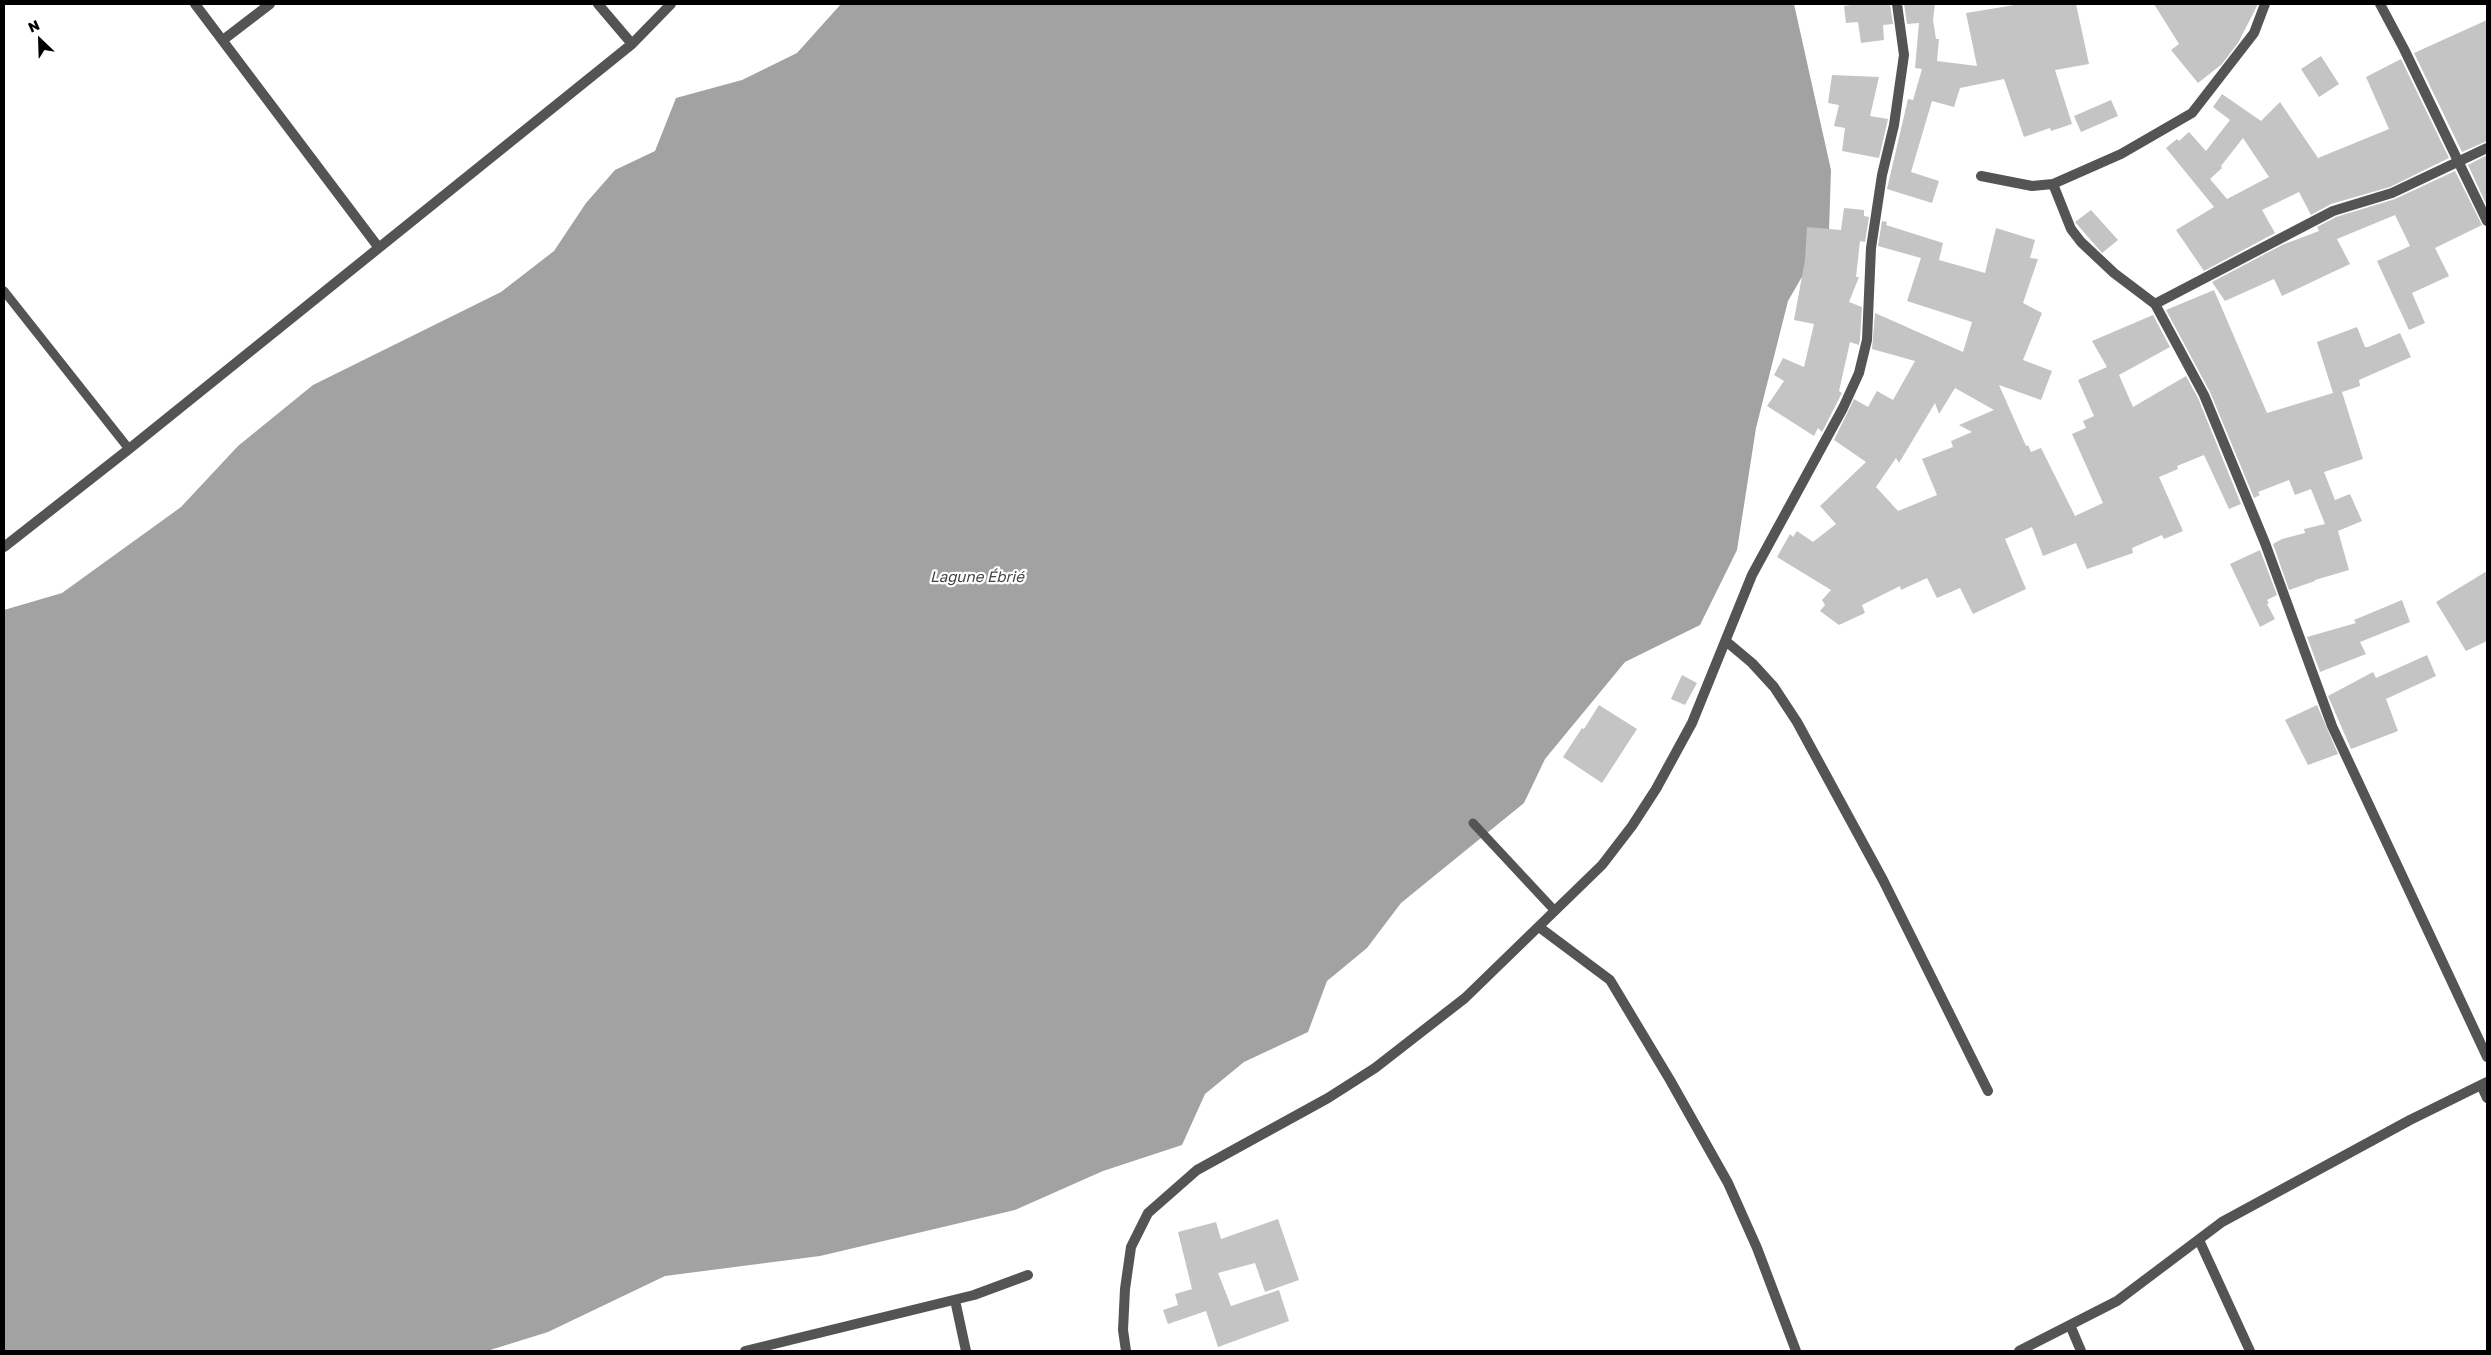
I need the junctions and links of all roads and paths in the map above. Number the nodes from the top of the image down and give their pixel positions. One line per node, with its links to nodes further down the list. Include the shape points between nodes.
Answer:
1 (196, 4): 8 (street)
2 (270, 4): 8 (street)
3 (598, 4): 9 (street)
4 (671, 4): 9 (street)
5 (1898, 4): 20 (street, via 1904,55 1871,248 1867,340 1859,373 1752,575)
6 (2264, 4): 13 (street, via 2254,33 2192,113 2122,154)
7 (2380, 4): 11 (street)
8 (223, 40): 15 (street)
9 (632, 44): 15 (street)
10 (2487, 148): 11 (street)
11 (2459, 162): 14 (street); 17 (street, via 2392,193 2333,211)
12 (1981, 176): 13 (street, via 2032,186)
13 (2053, 184): 17 (street, via 2071,229 2081,242 2114,273)
14 (2487, 221)
15 (378, 248): 18 (street)
16 (4, 291): 18 (lane)
17 (2155, 304): 24 (street, via 2204,395 2265,543 2332,726)
18 (129, 449): 19 (street)
19 (4, 547)
20 (1727, 642): 22 (street, via 1692,723 1632,826 1602,865); 26 (street, via 1774,687 1797,722 1883,880)
21 (1473, 823): 22 (lane)
22 (1555, 911): 23 (street)
23 (1539, 927): 34 (street, via 1466,998 1375,1068 1328,1098 1197,1170 1148,1213 1131,1247 1123,1330); 35 (street, via 1610,980 1728,1183)
24 (2487, 1057)
25 (2484, 1083): 27 (street); 28 (street, via 2222,1222)
26 (1988, 1091)
27 (2487, 1098)
28 (2199, 1240): 31 (street, via 2117,1301); 38 (street)
29 (1028, 1275): 30 (street)
30 (955, 1300): 32 (street); 33 (street)
31 (2070, 1326): 36 (street); 37 (street)
32 (745, 1351)
33 (966, 1351)
34 (1126, 1351)
35 (1796, 1351)
36 (2019, 1351)
37 (2081, 1351)
38 (2250, 1351)

